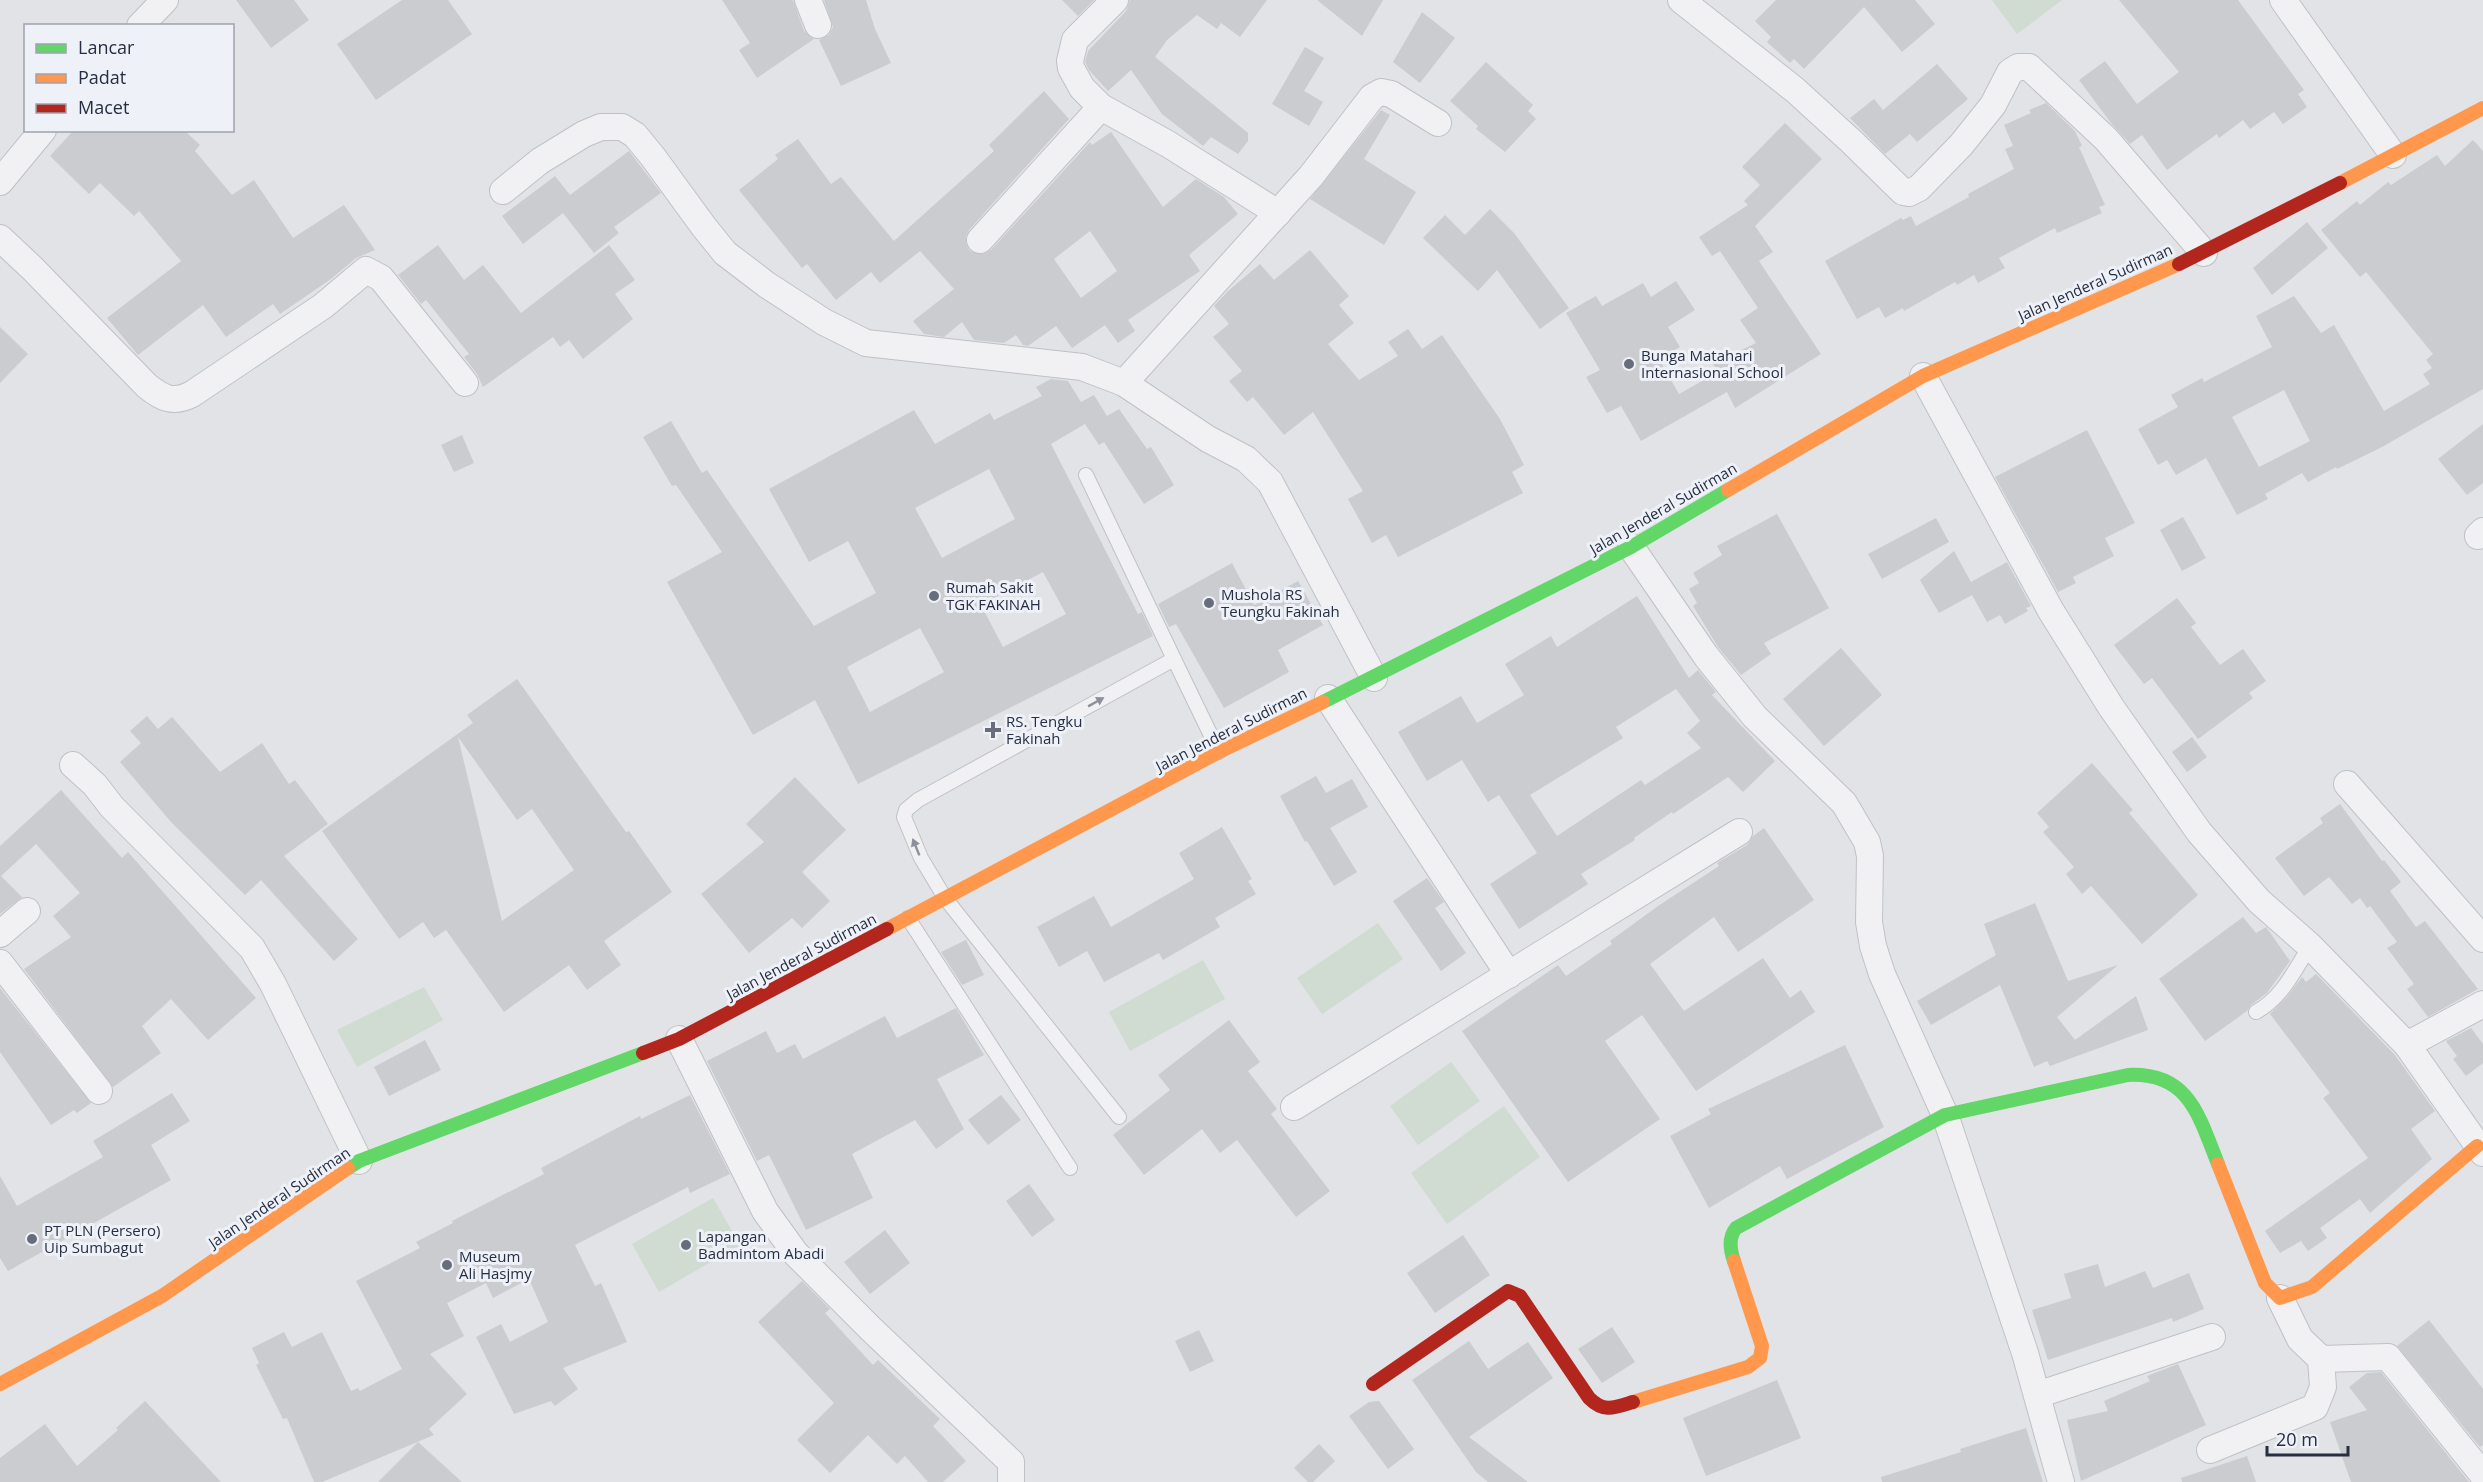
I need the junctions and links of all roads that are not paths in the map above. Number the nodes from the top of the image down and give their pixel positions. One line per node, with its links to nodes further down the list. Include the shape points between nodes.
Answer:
1 (165, 0): 6 (street)
2 (808, 0): 7 (street)
3 (1114, 0): 8 (street, via 1075,40 1070,61 1075,79)
4 (1681, 0): 18 (street, via 1795,90 1903,192 1919,188 1961,145 1993,105 2010,72 2029,67 2106,140)
5 (2283, 0): 12 (street)
6 (142, 24)
7 (818, 25)
8 (1101, 107): 15 (street); 17 (street)
9 (2483, 108): 12 (street, Jalan Jenderal Sudirman)
10 (1438, 123): 15 (street, via 1391,94 1378,93)
11 (41, 132): 13 (street)
12 (2393, 155): 18 (street, Jalan Jenderal Sudirman)
13 (0, 182)
14 (503, 191): 21 (street, via 540,161 584,134 601,127 622,127 635,135 654,157 725,253 824,322 866,343 1082,367)
15 (1278, 213): 21 (street)
16 (0, 238): 20 (street, via 164,399 192,394 323,306 366,270 381,278)
17 (980, 240)
18 (2204, 253): 19 (street, Jalan Jenderal Sudirman)
19 (1923, 376): 23 (street, Jalan Jenderal Sudirman); 36 (street, via 2034,581 2111,707 2199,832 2259,901)
20 (465, 383)
21 (1124, 383): 25 (street, via 1208,439 1246,459 1270,482)
22 (1086, 475): 24 (lane)
23 (1631, 547): 25 (street, Jalan Jenderal Sudirman); 45 (street, via 1706,656 1755,717 1844,803 1861,829 1870,856 1869,921 1873,946 1888,991)
24 (1174, 659): 27 (lane); 31 (lane, one-way to 24, via 921,858 904,817 906,810)
25 (1374, 678): 26 (street, Jalan Jenderal Sudirman)
26 (1328, 698): 27 (street, Jalan Jenderal Sudirman); 38 (street)
27 (1219, 752): 31 (street, Jalan Jenderal Sudirman)
28 (72, 765): 48 (street, via 252,948)
29 (2347, 783): 35 (street)
30 (1739, 832): 38 (street)
31 (945, 898): 33 (street, Jalan Jenderal Sudirman); 46 (lane)
32 (27, 911): 34 (street)
33 (908, 918): 41 (street, Jalan Jenderal Sudirman); 49 (lane)
34 (0, 934)
35 (2483, 939)
36 (2310, 946): 40 (lane, via 2278,997); 42 (street)
37 (0, 963): 43 (street)
38 (1509, 975): 44 (street)
39 (2483, 1004): 42 (street)
40 (2256, 1012)
41 (679, 1039): 48 (street, Jalan Jenderal Sudirman); 58 (street, via 765,1211 796,1254 1011,1462)
42 (2408, 1045): 47 (street)
43 (99, 1091)
44 (1294, 1107)
45 (1945, 1115): 50 (street, via 2128,1075 2145,1073 2170,1080 2199,1118 2265,1283); 54 (street, via 1732,1233 1730,1249 1762,1346 1760,1358 1748,1367 1611,1409 1603,1408 1589,1398 1520,1296 1508,1291); 55 (street)
46 (1119, 1116)
47 (2480, 1149): 50 (street, via 2312,1287)
48 (359, 1161): 53 (street, Jalan Jenderal Sudirman, via 162,1296)
49 (1070, 1168)
50 (2280, 1298): 52 (street, via 2300,1339)
51 (2212, 1337): 55 (street)
52 (2321, 1359): 56 (street, via 2323,1387 2315,1407); 57 (street, via 2388,1357)
53 (0, 1384)
54 (1374, 1384)
55 (2037, 1395): 59 (street)
56 (2210, 1450)
57 (2483, 1475)
58 (1011, 1482)
59 (2061, 1482)

